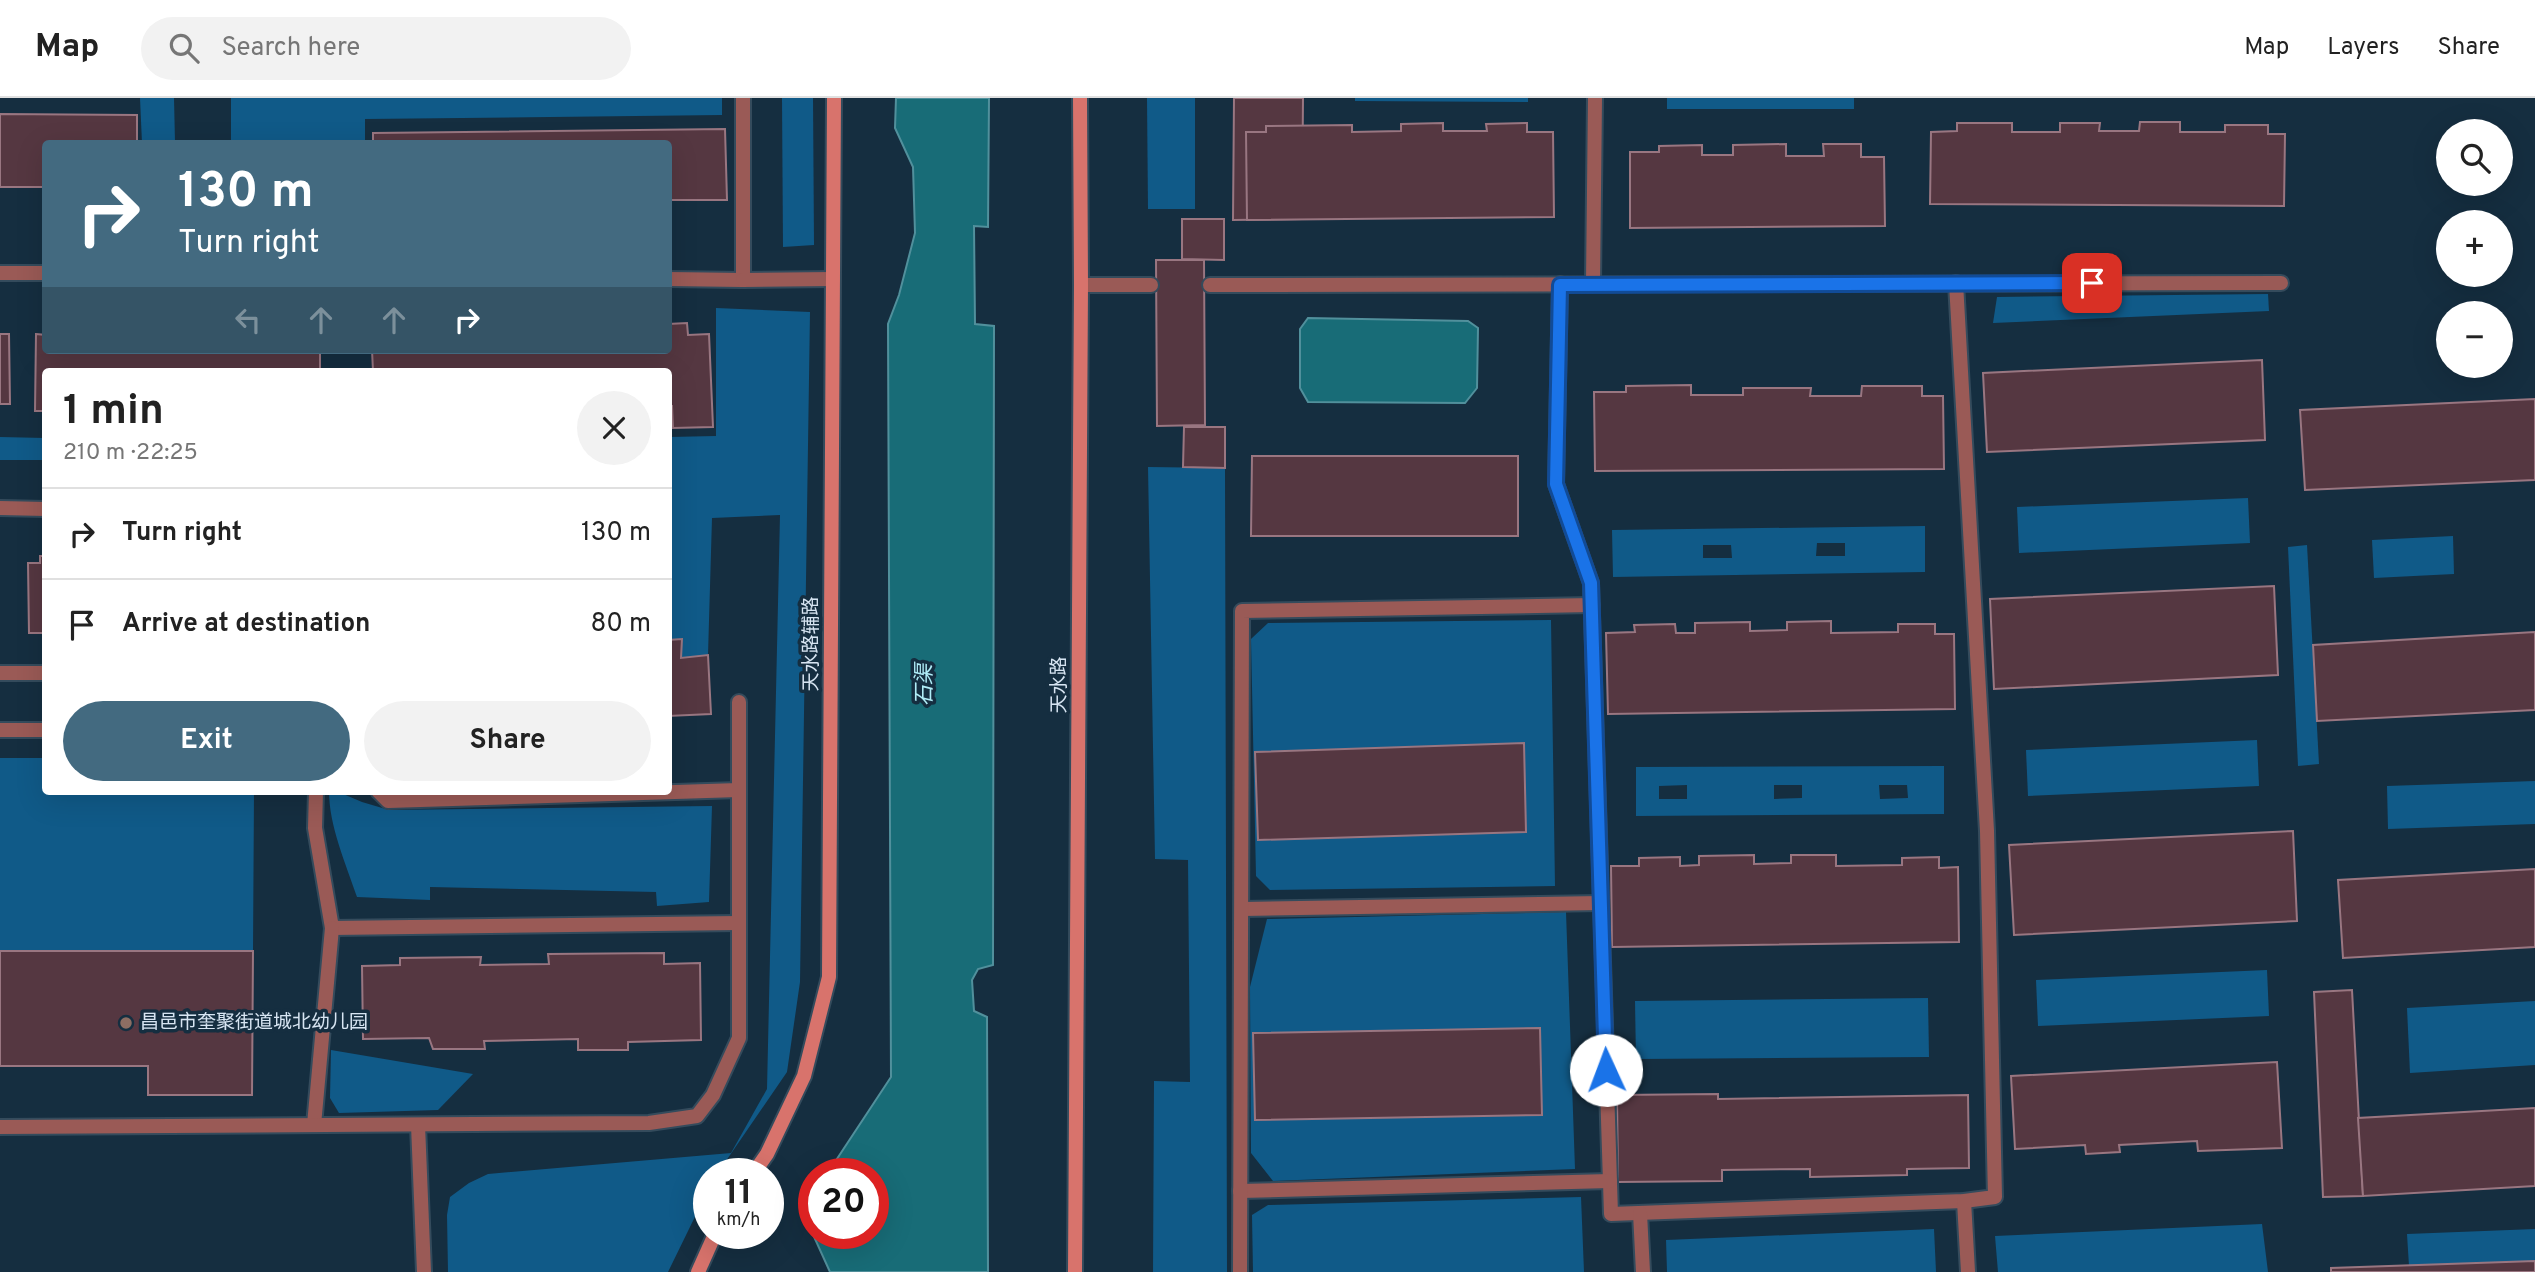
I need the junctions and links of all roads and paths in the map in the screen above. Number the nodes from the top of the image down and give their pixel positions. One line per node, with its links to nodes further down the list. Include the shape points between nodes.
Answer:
1 (743, 98): 9 (lane)
2 (834, 98): 8 (street, 天水路辅路)
3 (1080, 98): 13 (street, 天水路)
4 (1595, 98): 12 (lane)
5 (0, 273): 6 (lane)
6 (42, 273)
7 (672, 279): 9 (lane)
8 (833, 279): 9 (lane); 37 (street, 天水路辅路, via 829,977 804,1076)
9 (743, 280)
10 (1956, 283): 11 (lane); 12 (lane); 40 (lane, via 1987,831 1995,1198)
11 (2281, 283)
12 (1593, 284): 16 (lane)
13 (1081, 285): 14 (lane); 45 (street, 天水路)
14 (1151, 285)
15 (1210, 285): 16 (lane)
16 (1560, 285): 19 (lane, via 1556,484 1591,583)
17 (0, 508): 18 (lane)
18 (42, 509)
19 (1592, 605): 30 (lane); 31 (lane, via 1242,611)
20 (0, 673): 21 (lane)
21 (42, 673)
22 (739, 702): 25 (lane)
23 (0, 730): 24 (lane)
24 (42, 730)
25 (740, 790): 26 (lane); 32 (lane)
26 (672, 792)
27 (316, 795): 33 (lane, via 315,828)
28 (382, 795): 29 (lane, via 388,801)
29 (580, 795)
30 (1601, 903): 31 (lane); 38 (lane)
31 (1243, 909): 39 (lane)
32 (739, 923): 33 (lane); 35 (lane, via 739,1038 713,1095 696,1116 649,1123)
33 (332, 928): 34 (lane)
34 (314, 1125): 35 (lane); 36 (lane)
35 (418, 1125): 43 (lane)
36 (0, 1127)
37 (764, 1158)
38 (1610, 1181): 39 (lane); 41 (lane, via 1611,1214)
39 (1240, 1191): 46 (lane)
40 (1965, 1201): 41 (lane); 48 (lane)
41 (1640, 1213): 47 (lane)
42 (708, 1249): 44 (street)
43 (424, 1272)
44 (698, 1272)
45 (1075, 1272)
46 (1240, 1272)
47 (1643, 1272)
48 (1968, 1272)

